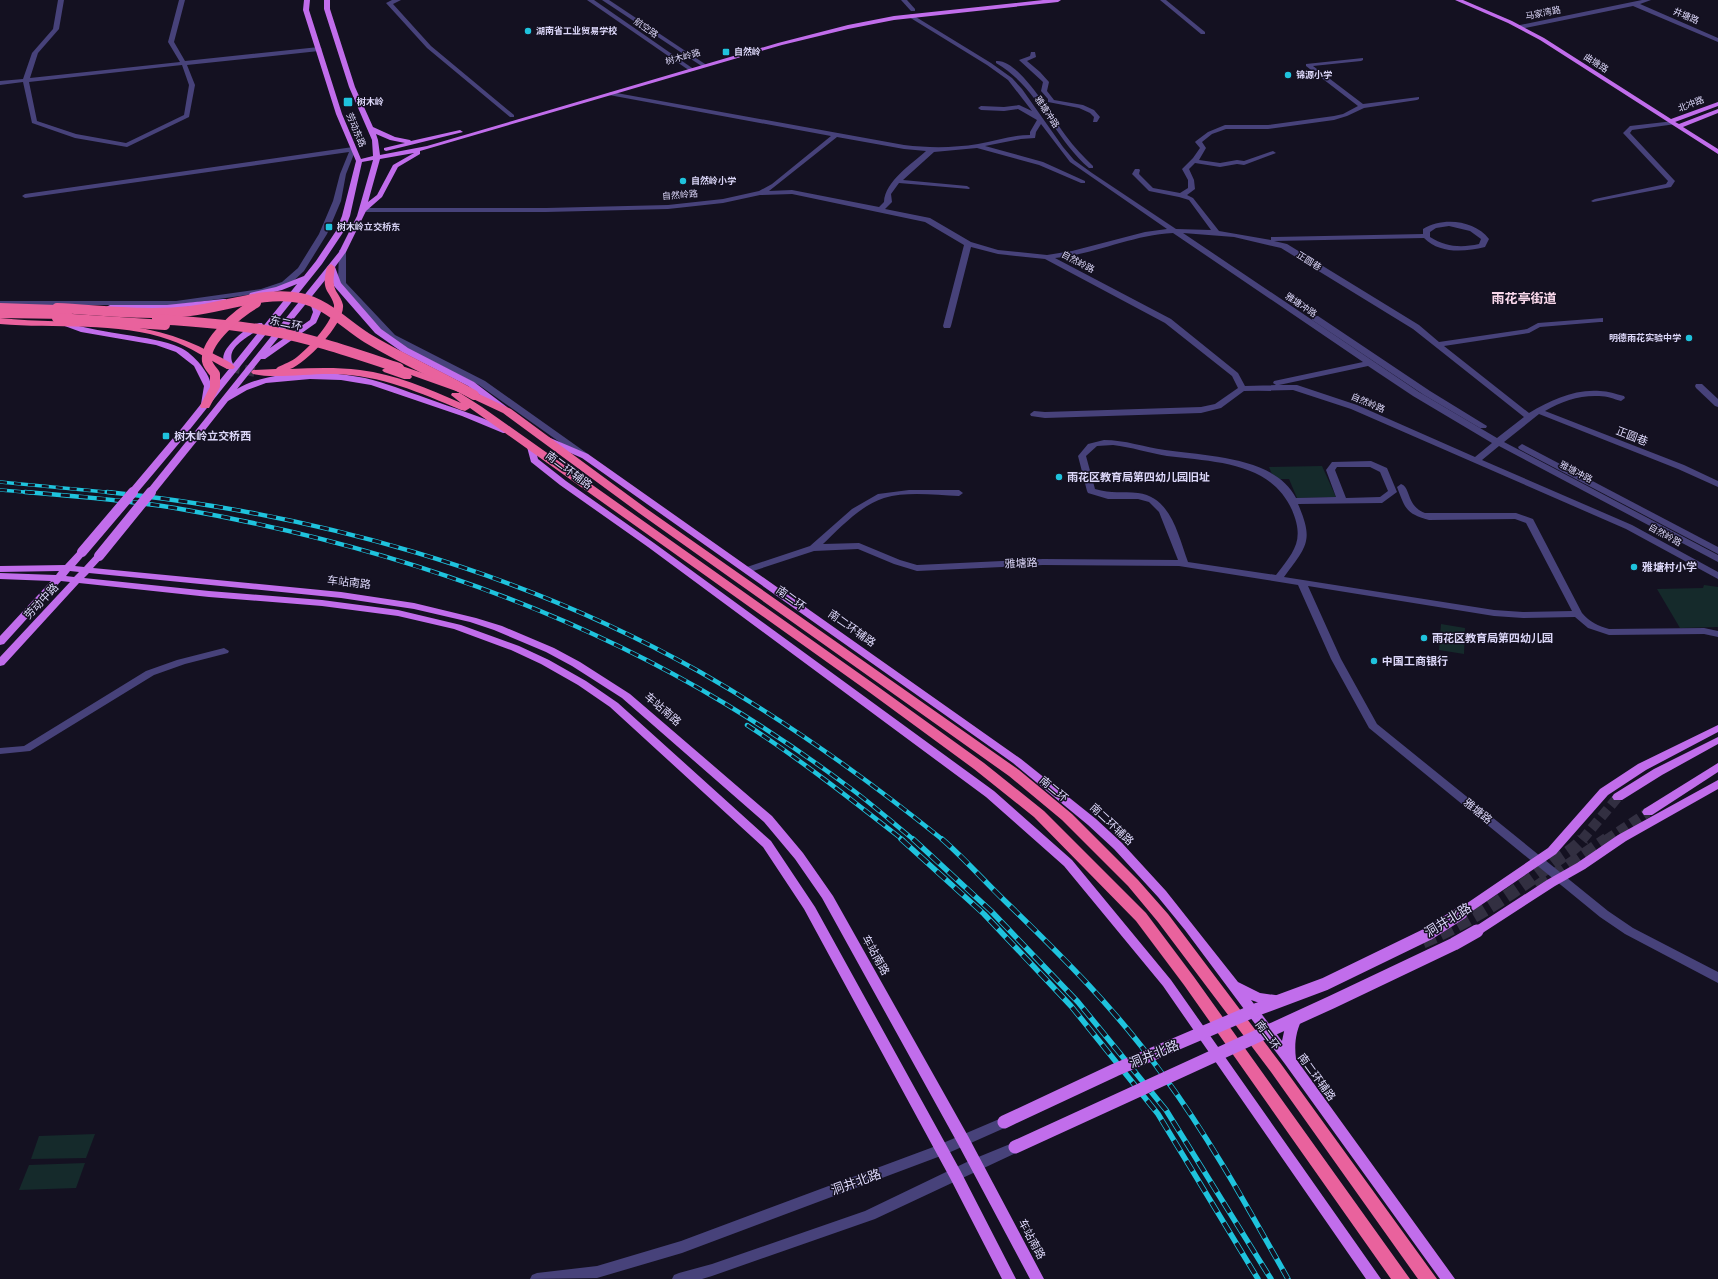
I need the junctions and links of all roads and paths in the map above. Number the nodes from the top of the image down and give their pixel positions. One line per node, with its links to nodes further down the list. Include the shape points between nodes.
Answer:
1 (61, 0): 30 (street, via 56,29 35,54)
2 (182, 0): 26 (street, via 171,42)
3 (307, 0): 22 (main road, 劳动东路, via 306,10)
4 (327, 0): 43 (main road, 劳动东路, via 327,9 352,87)
5 (398, 0): 38 (street, via 389,3 429,47)
6 (590, 0): 27 (street, 航空路)
7 (605, 0): 25 (street, 航空路)
8 (904, 0): 17 (street, 雅塘冲路)
9 (1019, 0): 17 (main road, 树木岭路)
10 (1058, 0): 18 (main road, 树木岭路)
11 (1163, 0): 20 (street)
12 (1458, 0): 19 (main road, 曲塘路)
13 (1469, 0): 19 (main road, 曲塘路)
14 (1624, 0): 16 (street, 井塘路)
15 (1648, 0): 16 (street, 马家湾路)
16 (1634, 3): 19 (street, 马家湾路); 21 (street, 井塘路)
17 (912, 13): 18 (main road, 树木岭路); 25 (main road, 树木岭路, via 872,17 812,30); 28 (main road, 树木岭路, via 799,38); 39 (street, 雅塘冲路, via 1001,71 1020,90)
18 (921, 15): 66 (street, 雅塘冲路, via 1010,69 1022,80 1081,159)
19 (1522, 26): 41 (main road, 曲塘路)
20 (1203, 34)
21 (1718, 39)
22 (319, 49): 26 (street); 52 (main road, 劳动东路, via 339,114)
23 (1033, 54): 40 (street, via 1033,57 1022,60 1046,82 1044,91 1051,98 1050,101 1083,106 1092,110 1097,117)
24 (1361, 59): 35 (street, via 1308,65)
25 (698, 62): 27 (main road, 树木岭路); 28 (street, 航空路)
26 (184, 64): 30 (street); 30 (street, via 192,85 187,116 127,145 75,136 34,122)
27 (685, 65): 29 (street, 航空路); 38 (main road, 树木岭路)
28 (705, 66): 29 (main road, 树木岭路)
29 (692, 70): 32 (main road, 树木岭路)
30 (26, 80): 31 (street)
31 (0, 83)
32 (611, 94): 44 (street, 树木岭路); 48 (main road, 树木岭路)
33 (1417, 98): 35 (street)
34 (1718, 104): 41 (main road, 北冲路)
35 (1362, 106): 54 (street, via 1334,118 1268,127 1220,128 1198,142 1203,148)
36 (981, 108): 39 (street, via 1019,107)
37 (1718, 111): 42 (main road, 北冲路)
38 (512, 116): 45 (main road, 树木岭路)
39 (1039, 118): 47 (street, 树木岭路, via 1033,137); 65 (street, 雅塘冲路, via 1072,161)
40 (1095, 121)
41 (1675, 122): 42 (main road, 北冲路); 50 (main road, 曲塘路); 62 (street, via 1630,128 1626,133 1672,181 1669,186)
42 (1686, 124): 46 (main road)
43 (369, 128): 45 (main road, via 396,140); 53 (main road, 劳动东路)
44 (837, 134): 49 (street, 树木岭路); 59 (street, via 774,185)
45 (428, 140): 53 (main road, 树木岭路)
46 (1718, 144)
47 (978, 146): 49 (street, 树木岭路); 57 (street, via 1042,164)
48 (428, 148): 53 (main road, 树木岭路); 63 (main road, via 395,166 380,196)
49 (932, 150): 56 (street)
50 (1718, 152)
51 (1273, 153): 54 (street, via 1244,163 1220,165)
52 (356, 155): 53 (main road, 树木岭路); 61 (street); 73 (main road, 劳动东路, via 346,216); 75 (street, via 343,174 337,201 322,234 301,269)
53 (376, 155): 63 (main road, 劳动东路)
54 (1195, 160): 60 (street, via 1185,169 1191,180 1192,189)
55 (1137, 170): 60 (street, via 1136,174 1151,190)
56 (897, 180): 58 (street); 64 (street, via 888,194 888,202)
57 (1083, 182)
58 (967, 188)
59 (760, 193): 63 (street, 自然岭路, via 723,201 668,207); 64 (street, 自然岭路, via 792,192)
60 (1181, 195): 67 (street, via 1191,199)
61 (25, 196)
62 (1595, 201)
63 (363, 210): 71 (main road, 劳动东路)
64 (880, 210): 70 (street, 自然岭路, via 927,220)
65 (1174, 231): 66 (street, 正圆巷); 72 (street, 正圆巷, via 1146,234 1067,256); 91 (street, 雅塘冲路)
66 (1186, 232): 67 (street, 正圆巷); 108 (street, 雅塘冲路)
67 (1217, 233): 69 (street, 正圆巷)
68 (1427, 236): 68 (street, via 1437,245 1453,249 1469,249 1482,245 1485,239 1479,232 1466,226 1449,224 1434,226 1426,231); 69 (street)
69 (1264, 240): 89 (street, 正圆巷, via 1284,246 1416,327)
70 (968, 244): 72 (street, 自然岭路, via 998,252); 88 (street)
71 (342, 252): 74 (main road, 劳动东路); 110 (street, via 342,283 385,332 482,383)
72 (1047, 257): 95 (street, 自然岭路, via 1168,321 1235,375)
73 (319, 262): 75 (street); 76 (main road, via 305,277); 80 (main road)
74 (331, 267): 90 (main road, 劳动东路); 101 (main road, via 343,292 390,341 471,384); 105 (highway, via 329,285 339,308 329,326 304,358 276,370 256,372 369,374 433,394)
75 (285, 284): 77 (street, via 236,295 176,303)
76 (275, 294): 78 (highway, bridge); 79 (highway, bridge, via 206,309 170,312); 100 (highway, bridge, via 246,308 230,322 210,347 207,361 216,381)
77 (0, 303)
78 (314, 303): 90 (main road, bridge, via 317,312 313,321); 96 (highway, bridge, via 366,337)
79 (0, 306)
80 (282, 306): 92 (main road, via 234,344 226,354); 100 (main road, 劳动中路)
81 (0, 313): 96 (highway, 东二环, bridge, via 114,316 218,324 264,331 341,350)
82 (0, 317): 105 (highway, 东二环, bridge, via 129,322 230,331 278,339 317,348 425,383 464,399)
83 (1600, 320): 89 (street, via 1538,325 1529,331)
84 (0, 321): 85 (highway)
85 (10, 322): 86 (street); 87 (highway)
86 (0, 324)
87 (66, 325): 92 (highway, via 80,324 149,331 176,339); 100 (main road, via 172,346 197,365 206,381 208,386)
88 (947, 326)
89 (1439, 344): 104 (street, 正圆巷)
90 (254, 362): 98 (main road, 劳动东路)
91 (1369, 363): 94 (street); 108 (street, 雅塘冲路, via 1422,398)
92 (230, 367)
93 (1699, 386): 99 (street)
94 (1263, 387): 95 (street, 自然岭路); 111 (street, 自然岭路, via 1294,387 1354,407)
95 (1242, 389): 103 (street, via 1218,406 1201,410)
96 (474, 395): 101 (highway, 东二环)
97 (1621, 398): 102 (street, via 1600,394 1580,395 1561,399)
98 (222, 404): 106 (main road, via 244,388 277,379 335,377 365,380 467,414); 123 (main road, 劳动中路, bridge)
99 (1718, 404)
100 (204, 406): 121 (main road, 劳动中路, bridge)
101 (507, 411): 107 (highway, 东二环)
102 (1538, 411): 104 (street); 112 (street, 正圆巷)
103 (1034, 414)
104 (1529, 417): 108 (street)
105 (494, 419): 106 (highway, 东二环)
106 (516, 436): 109 (highway, 东二环)
107 (546, 439): 110 (main road, 南二环辅路); 163 (highway, 南二环, via 649,515 1014,773 1066,817 1133,883 1163,918 1276,1068)
108 (1502, 440): 111 (street); 118 (street, 雅塘冲路); 119 (street, 雅塘冲路)
109 (531, 447): 161 (main road, 南二环辅路, via 534,460 563,483 990,794 1068,863 1167,983); 162 (highway, via 979,766 1039,814 1070,843 1141,917)
110 (585, 456): 124 (main road, 南二环辅路)
111 (1476, 461): 125 (street, 自然岭路, via 1629,527)
112 (1718, 484)
113 (1401, 487): 131 (street, via 1412,511 1418,515 1516,516 1530,521)
114 (958, 493): 117 (street, via 880,496 845,520)
115 (1342, 500): 115 (street, via 1382,500 1393,492 1384,470 1371,464 1335,464 1330,470); 116 (street)
116 (1295, 501): 120 (street, via 1267,476 1242,464 1120,444 1094,445 1086,450 1082,456 1091,491 1108,496 1138,496 1152,500 1163,511); 128 (street, via 1303,538)
117 (813, 548): 120 (street, 雅塘路, via 859,546 917,568 1043,562); 124 (street, 雅塘路)
118 (1718, 550)
119 (1718, 560)
120 (1184, 563): 128 (street, 雅塘路)
121 (68, 568): 122 (main road, 车站南路); 123 (main road, 车站南路); 127 (main road, 劳动中路)
122 (0, 569)
123 (86, 570): 129 (main road, 劳动中路); 151 (main road, 车站南路, via 379,600 414,606 465,618 522,638 576,664 626,696 768,818 803,860 827,896)
124 (747, 570): 148 (main road, 南二环辅路, via 1017,761 1092,822 1162,894)
125 (1717, 575)
126 (0, 576): 127 (main road)
127 (59, 578): 129 (main road); 133 (main road, 劳动中路)
128 (1278, 579): 130 (street, 雅塘路)
129 (77, 580): 135 (main road, 劳动中路); 153 (main road, via 370,609 427,619 485,636 545,662 582,683 614,705 766,844 809,907)
130 (1302, 583): 131 (street, 雅塘路, via 1494,614); 143 (street, 雅塘路, via 1336,659 1374,726)
131 (1578, 614): 132 (street, via 1587,624 1609,632 1704,631)
132 (1718, 634)
133 (0, 642)
134 (224, 651): 138 (street, via 150,673 26,749)
135 (0, 662)
136 (1718, 728): 143 (main road, 洞井北路, via 1642,767 1604,792 1552,851)
137 (1718, 740): 141 (main road)
138 (0, 751)
139 (1718, 767): 142 (main road)
140 (1718, 784): 144 (main road, 洞井北路, via 1644,828 1622,838)
141 (1618, 797)
142 (1648, 812)
143 (1538, 861): 144 (street, 雅塘路); 150 (main road, 洞井北路, bridge, via 1428,934 1325,984 1258,1009 1114,1070)
144 (1560, 877): 147 (street, 雅塘路, via 1586,901 1629,931); 152 (main road, 洞井北路, bridge, via 1454,944)
145 (1404, 948): 148 (main road, via 1290,996 1271,1000 1258,998)
146 (1414, 958): 149 (main road, via 1311,1006 1298,1015 1292,1024 1289,1038)
147 (1718, 978)
148 (1229, 982): 149 (main road, 南二环辅路)
149 (1290, 1060): 164 (main road, 南二环辅路)
150 (1004, 1122): 151 (street, 洞井北路)
151 (963, 1140): 153 (street, 洞井北路); 154 (main road, 车站南路)
152 (1016, 1147): 154 (street, 洞井北路)
153 (941, 1150): 155 (main road); 157 (street, 洞井北路, via 682,1247 597,1272)
154 (976, 1164): 155 (street, 洞井北路); 160 (main road, 车站南路)
155 (955, 1174): 156 (street, 洞井北路, via 870,1215); 159 (main road)
156 (711, 1275): 158 (street, 洞井北路)
157 (537, 1279)
158 (679, 1279)
159 (1009, 1279)
160 (1037, 1279)
161 (1374, 1279)
162 (1401, 1279)
163 (1428, 1279)
164 (1448, 1279)

